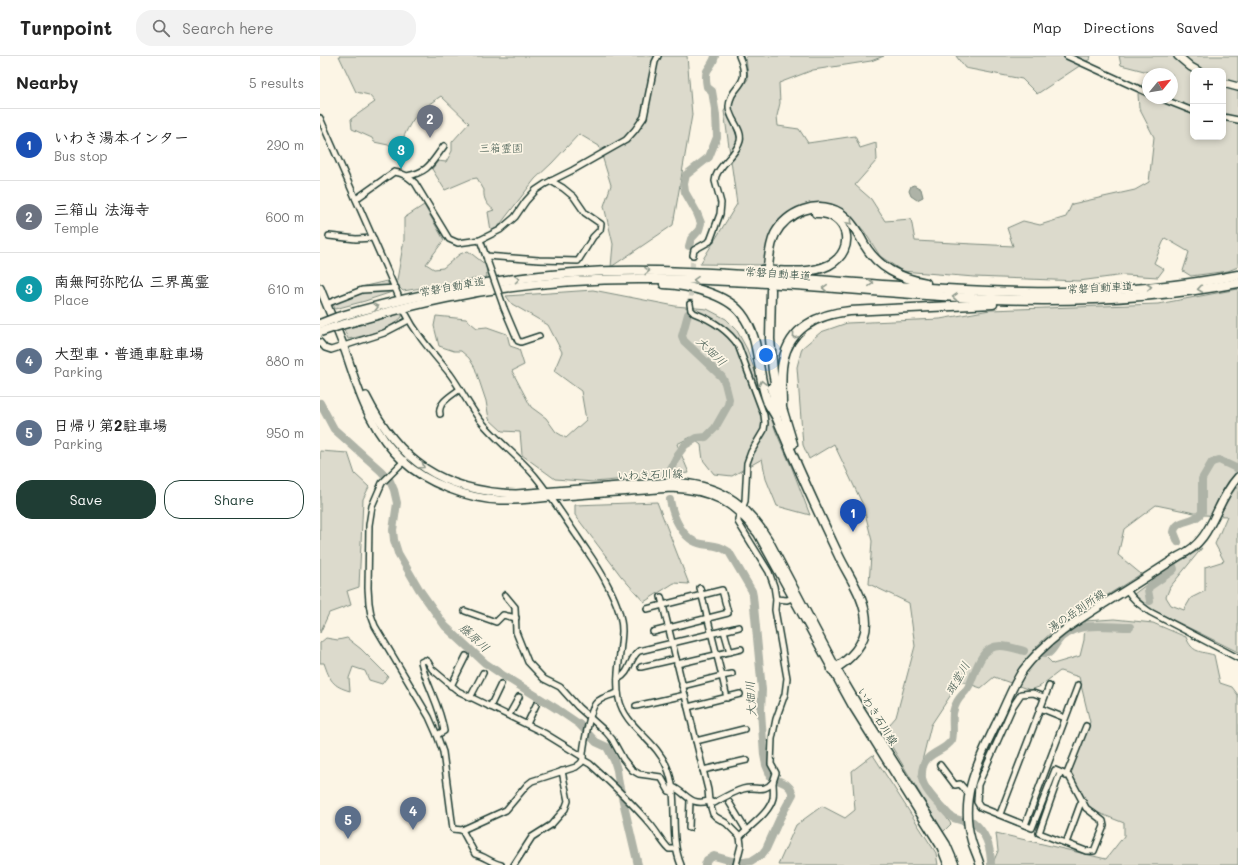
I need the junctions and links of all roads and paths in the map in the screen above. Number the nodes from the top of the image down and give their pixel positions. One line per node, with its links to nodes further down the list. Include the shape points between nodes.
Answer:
1 (658, 56): 16 (street, via 644,116 635,130 626,140)
2 (739, 56): 21 (street, via 744,72 743,79 730,101 729,109 740,142 716,176 721,209 711,238 694,250)
3 (1067, 56): 8 (street)
4 (1178, 56): 5 (main road)
5 (1193, 68)
6 (1226, 84): 7 (main road)
7 (1238, 87)
8 (1142, 90)
9 (1175, 104): 10 (street)
10 (1190, 110)
11 (320, 118): 17 (street)
12 (1226, 118): 13 (street)
13 (1238, 120)
14 (444, 146): 15 (street, via 427,169 419,174)
15 (407, 176): 17 (street, via 394,172); 20 (street, via 415,183 449,239 458,243)
16 (551, 181): 20 (street, via 536,190 515,217 500,230); 22 (street, via 574,197 585,212 601,224 600,230 578,261)
17 (356, 199): 19 (street)
18 (329, 236): 19 (street)
19 (373, 238): 28 (street)
20 (480, 240): 22 (street)
21 (693, 255)
22 (487, 258): 39 (street, bridge, via 518,341)
23 (665, 271): 29 (highway, 常磐自動車道, one-way to 29, via 995,292); 29 (highway, one-way to 29, via 817,269 834,262 842,254 846,244 844,228 834,217 824,213 812,213 788,225 781,233 770,267 772,242 784,222 802,210 821,208 833,210 844,216 876,260 901,277 930,284); 36 (highway, 常磐自動車道, one-way to 23, via 419,296 485,283 594,272)
24 (1238, 275): 29 (highway, 常磐自動車道, one-way to 24, via 1154,287)
25 (563, 282): 31 (highway, 常磐自動車道, one-way to 25, via 989,299 683,279); 36 (highway, 常磐自動車道, via 449,297); 45 (highway, one-way to 25, via 765,396 755,340 749,324 741,312 729,302 710,293 670,284)
26 (1238, 283): 31 (highway, 常磐自動車道, one-way to 31, via 1153,295)
27 (320, 288): 32 (main road, いわき石川線)
28 (396, 288): 30 (street); 32 (street, via 362,290)
29 (1055, 292)
30 (398, 295)
31 (1064, 300): 43 (highway, one-way to 43, via 850,311 822,316 801,330 787,348 783,362)
32 (326, 304): 41 (main road, いわき石川線)
33 (690, 304): 49 (street, via 694,313 732,336 738,345 764,415 764,430 747,463 745,501)
34 (405, 312): 35 (street)
35 (409, 320): 41 (street, via 384,333); 42 (street, via 419,337)
36 (340, 321): 37 (highway, 常磐自動車道, bridge); 38 (highway, 常磐自動車道, bridge)
37 (320, 324)
38 (320, 332)
39 (539, 336)
40 (320, 342): 41 (street, via 328,350)
41 (343, 345): 46 (main road, いわき石川線, via 373,410)
42 (460, 389): 44 (street, via 441,405); 48 (street, via 481,421 520,460)
43 (782, 405): 45 (highway, via 776,388 771,357 769,289 765,318 767,357); 50 (highway, via 796,452 843,554)
44 (440, 414)
45 (777, 419): 50 (highway)
46 (406, 459): 48 (main road, いわき石川線, via 441,478 476,490); 104 (street, via 382,484 372,506 369,524 368,588 371,615 381,638 429,717)
47 (1238, 477): 52 (main road, 湯の岳別所線, via 1229,488 1210,527 1197,545)
48 (548, 494): 49 (main road, いわき石川線, via 671,482 686,483 705,486 724,494); 80 (street, via 604,578 620,615 622,631)
49 (741, 510): 55 (main road, いわき石川線, via 750,514 762,529); 57 (street, via 738,522 769,572)
50 (846, 567): 76 (highway, via 862,604 866,623 858,649)
51 (700, 588): 54 (street)
52 (1127, 590): 73 (street, via 1132,598 1150,612); 106 (main road, 湯の岳別所線, via 1060,632 1034,658 1017,680)
53 (505, 595): 61 (street, via 515,607)
54 (702, 595): 58 (street); 62 (street); 62 (street, via 722,590 728,613)
55 (795, 596): 57 (street, via 787,600); 76 (main road, いわき石川線)
56 (661, 597): 58 (street)
57 (776, 599): 115 (street, via 775,610 787,678 772,739 771,764 776,773)
58 (662, 605): 59 (street); 63 (street)
59 (647, 609)
60 (465, 611): 61 (street, via 496,622 503,616)
61 (516, 618): 99 (street, via 516,632 528,662 544,679 560,687)
62 (707, 618): 63 (street); 67 (street)
63 (668, 627): 66 (street); 68 (street)
64 (739, 627): 65 (street)
65 (724, 631): 67 (street); 70 (street)
66 (653, 632)
67 (711, 634): 68 (street); 71 (street)
68 (672, 643): 74 (street); 80 (street, via 636,652 626,673)
69 (741, 649): 70 (street)
70 (730, 652): 71 (street)
71 (716, 655): 74 (street); 79 (street)
72 (466, 656): 83 (street)
73 (1238, 658)
74 (676, 662): 75 (street); 84 (street)
75 (641, 667)
76 (834, 669): 134 (main road, いわき石川線, via 852,705 940,847); 135 (main road, いわき石川線, via 946,844)
77 (483, 673): 91 (street)
78 (732, 674): 79 (street)
79 (722, 676): 84 (street); 92 (street)
80 (618, 678): 86 (street)
81 (501, 684): 95 (street)
82 (1078, 685): 100 (street)
83 (451, 686): 91 (street); 104 (street, via 428,662 421,662 443,723 444,731)
84 (682, 686): 88 (street)
85 (1049, 686): 90 (street)
86 (618, 693): 99 (street, via 596,702); 116 (street, via 627,717 661,755 670,774)
87 (740, 694): 92 (street)
88 (685, 695): 94 (street); 96 (street)
89 (518, 697): 98 (street)
90 (1044, 697): 97 (street); 109 (street, via 1033,692 1021,694)
91 (470, 698): 95 (street)
92 (727, 698): 96 (street)
93 (536, 705): 101 (street)
94 (636, 706)
95 (490, 707): 98 (street)
96 (688, 707): 105 (street)
97 (1040, 708): 100 (street); 122 (street)
98 (509, 715): 101 (street)
99 (590, 718): 107 (street); 116 (street, via 612,739 632,770 639,774 661,777 669,791)
100 (1065, 718): 123 (street)
101 (527, 724): 107 (street)
102 (1086, 726): 114 (street)
103 (744, 729): 105 (street)
104 (437, 735): 125 (street, via 443,752 453,829)
105 (696, 741): 111 (street)
106 (981, 757): 109 (street); 117 (main road, 湯の岳別所線)
107 (583, 758): 112 (street, via 582,763 576,767); 129 (street, via 630,802 651,825 665,846)
108 (748, 760): 111 (street)
109 (988, 760): 122 (street, via 978,785 976,798 980,807)
110 (940, 765): 117 (street, via 955,785 960,784)
111 (703, 770): 119 (street)
112 (562, 771): 125 (street, via 532,780 506,810); 132 (street, via 568,801 566,809 551,825 532,836)
113 (1060, 773): 114 (street); 123 (street, via 1055,770 1032,828); 128 (street, via 1040,833)
114 (1066, 776): 121 (street, via 1069,776)
115 (774, 780): 119 (street, via 768,788 746,788 714,803); 126 (street, via 771,802 765,812)
116 (673, 789): 118 (street, via 681,791); 129 (street)
117 (968, 793): 136 (main road, 湯の岳別所線, via 968,828)
118 (690, 800): 119 (street, via 703,803); 124 (street)
119 (709, 801): 127 (street, via 716,816)
120 (728, 802): 126 (street)
121 (1084, 802): 128 (street, via 1080,805); 128 (street, via 1086,808 1103,821 1100,838 1094,851 1086,851)
122 (1000, 814): 123 (street)
123 (1025, 825)
124 (689, 828)
125 (462, 830): 131 (street, via 475,854)
126 (746, 830): 127 (street)
127 (740, 837): 130 (street)
128 (1066, 843)
129 (676, 849): 133 (street)
130 (737, 863)
131 (501, 865)
132 (514, 865)
133 (681, 865)
134 (948, 865)
135 (955, 865)
136 (980, 865)

